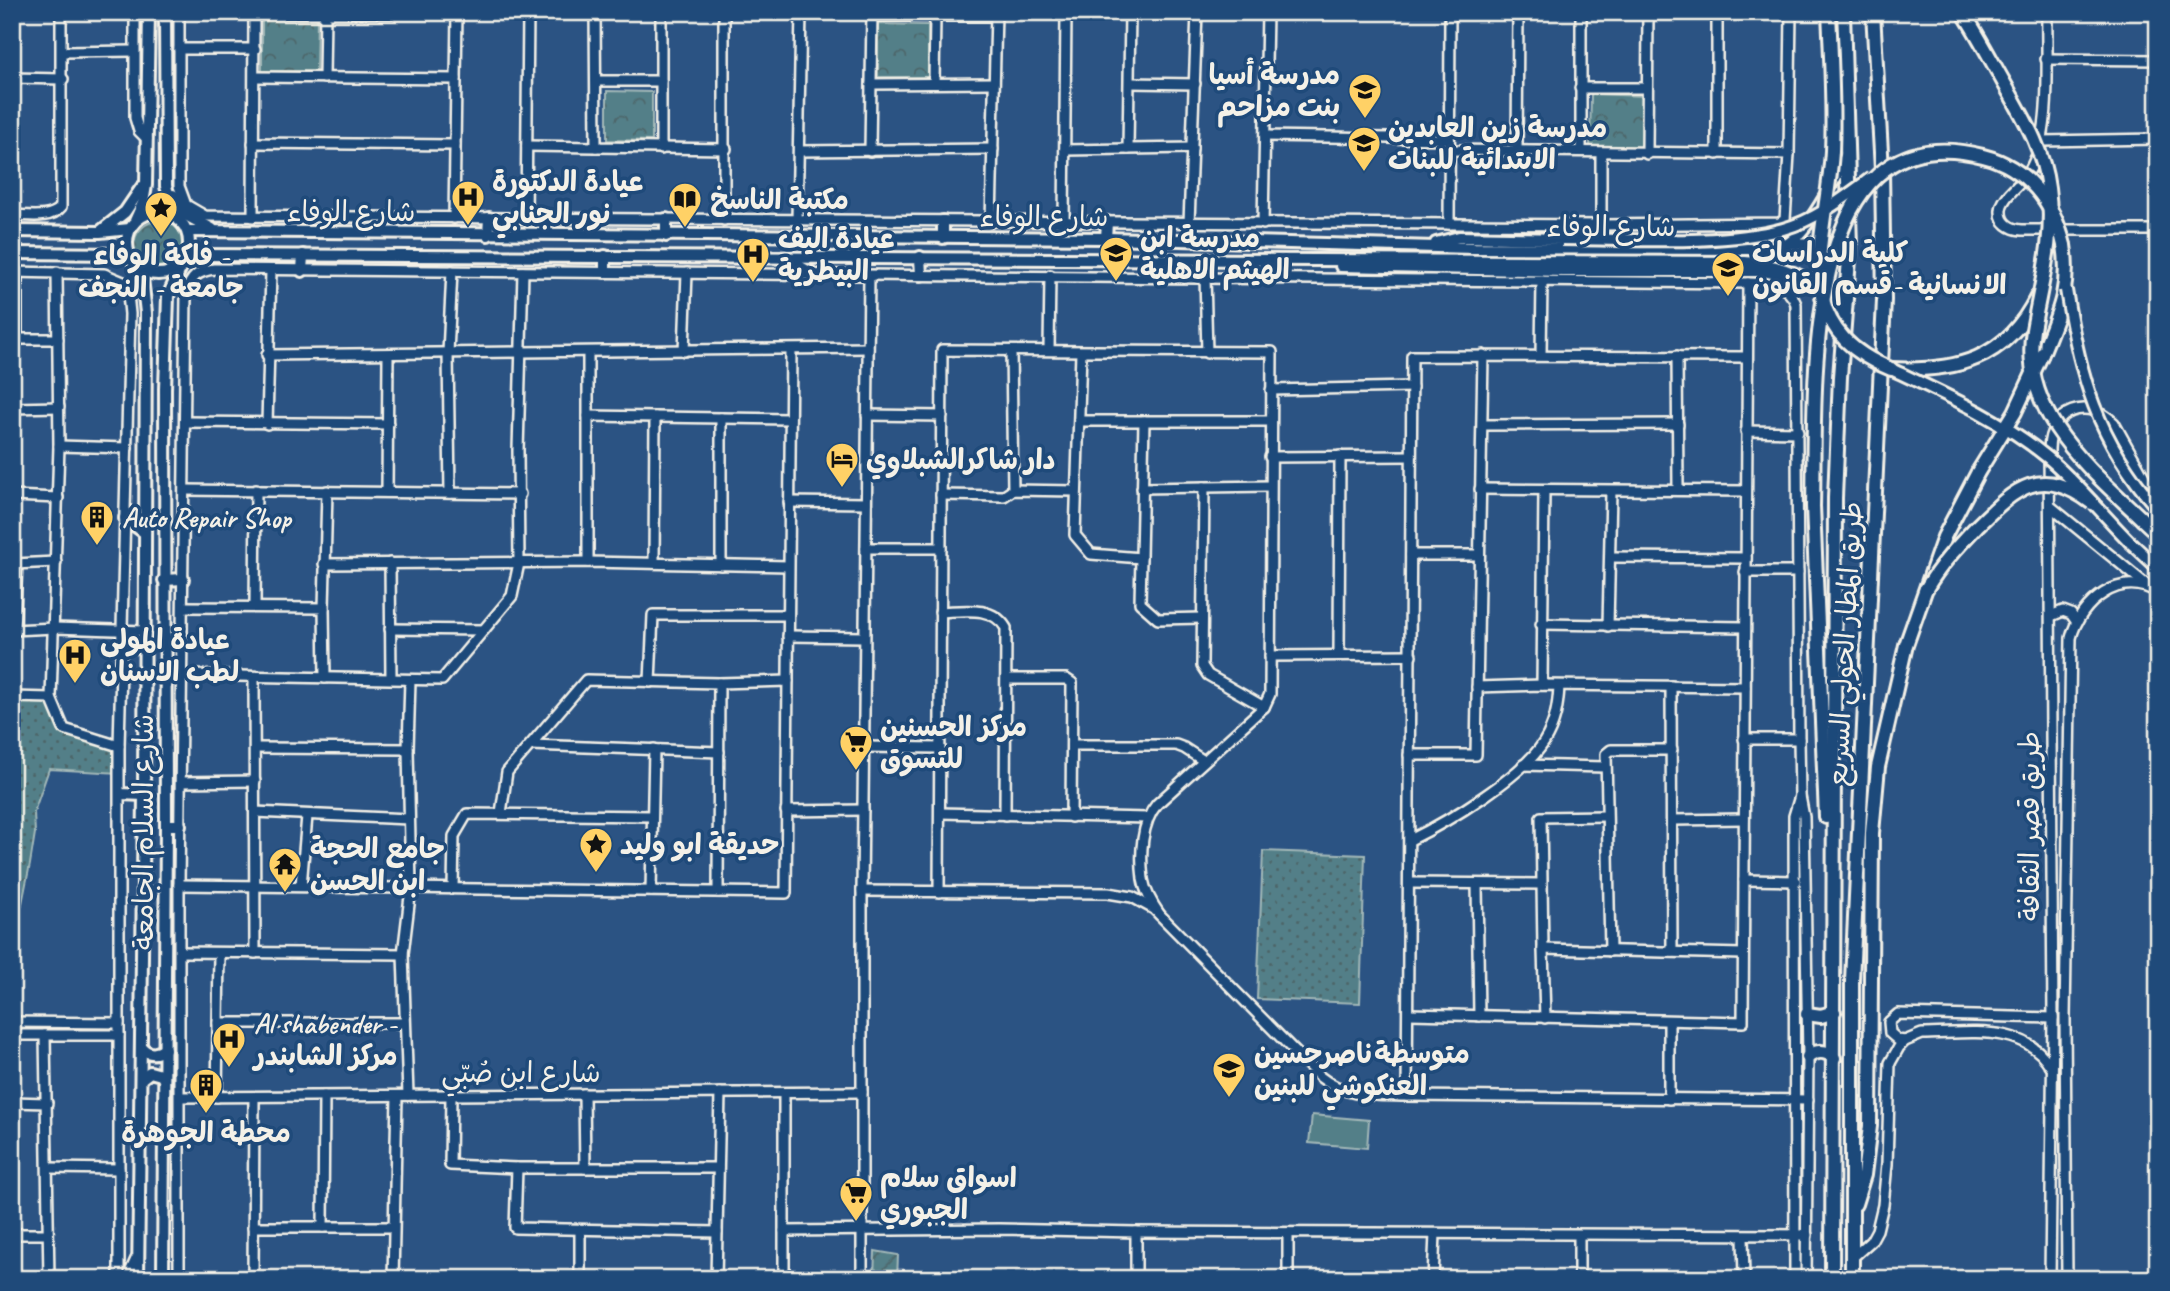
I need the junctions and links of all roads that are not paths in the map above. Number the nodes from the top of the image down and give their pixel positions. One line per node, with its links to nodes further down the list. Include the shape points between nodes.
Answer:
1 (54, 12): 2 (street)
2 (61, 12): 36 (street)
3 (135, 12): 35 (street)
4 (149, 12): 54 (main road)
5 (165, 12): 79 (main road)
6 (179, 12): 33 (street)
7 (528, 12): 60 (street)
8 (595, 12): 44 (street)
9 (661, 12): 45 (street)
10 (724, 12): 64 (street)
11 (801, 12): 69 (street)
12 (1066, 12): 67 (street)
13 (1130, 12): 48 (street)
14 (1197, 12): 49 (street)
15 (1267, 12): 53 (street)
16 (1450, 12): 55 (street)
17 (1518, 12): 71 (street)
18 (1581, 12): 51 (street)
19 (1648, 12): 52 (street)
20 (1717, 12): 76 (street)
21 (1791, 12): 77 (street)
22 (1829, 12): 139 (highway, bridge, via 1832,154 1818,260)
23 (1843, 12): 73 (highway, طريق المطار الحولي السريع)
24 (1872, 12): 384 (highway, طريق المطار الحولي السريع, via 1882,170 1884,311 1852,981)
25 (1963, 12): 137 (highway, bridge, via 2043,159 2050,213)
26 (2047, 12): 37 (street)
27 (254, 13): 28 (street); 34 (street)
28 (325, 13): 29 (street); 41 (street)
29 (457, 13): 43 (street)
30 (872, 14): 32 (street); 50 (street)
31 (996, 14): 32 (street); 47 (street)
32 (935, 17): 46 (street)
33 (179, 49): 34 (street); 83 (street, via 182,199 205,216)
34 (255, 49): 39 (street)
35 (134, 51): 36 (street); 54 (street, via 136,122)
36 (62, 52): 42 (street)
37 (2046, 59): 38 (street); 57 (street)
38 (2158, 60)
39 (255, 77): 41 (street); 58 (street)
40 (12, 78): 42 (street)
41 (324, 78): 43 (street)
42 (62, 79): 81 (street, via 61,207 46,215)
43 (456, 79): 59 (street)
44 (596, 81): 45 (street); 61 (street)
45 (661, 81): 63 (street)
46 (934, 83): 47 (street); 50 (street)
47 (994, 83): 65 (street)
48 (1130, 83): 49 (street); 66 (street)
49 (1195, 83): 62 (street)
50 (871, 84): 70 (street)
51 (1580, 88): 52 (street); 72 (street)
52 (1647, 88): 75 (street)
53 (1265, 136): 55 (street); 95 (street)
54 (147, 139): 78 (main road)
55 (1449, 139): 68 (street)
56 (2158, 139): 57 (street)
57 (2042, 141): 99 (street, via 2026,176 2003,201 2001,215 2008,226 2022,230)
58 (253, 143): 59 (street); 83 (street)
59 (455, 145): 84 (street)
60 (527, 145): 61 (street); 86 (street)
61 (596, 147): 63 (street)
62 (1192, 148): 66 (street); 94 (street)
63 (661, 149): 64 (street)
64 (726, 149): 88 (street)
65 (993, 149): 70 (street); 91 (street)
66 (1128, 149): 67 (street)
67 (1065, 150): 92 (street)
68 (1449, 150): 71 (street); 96 (street)
69 (799, 151): 70 (street); 89 (street)
70 (870, 151)
71 (1517, 151): 72 (street)
72 (1581, 152): 74 (street)
73 (1848, 152): 109 (main road, via 1828,194); 140 (highway, طريق المطار الحولي السريع, via 1850,246)
74 (1601, 153): 75 (street); 98 (street)
75 (1647, 154): 76 (street)
76 (1717, 154): 77 (street)
77 (1789, 154): 98 (street, via 1782,222)
78 (147, 174): 97 (main road, via 145,194); 102 (main road, via 135,201)
79 (166, 178): 82 (main road); 103 (main road, via 184,214)
80 (1871, 178): 110 (main road, bridge, via 1816,216 1784,229 1702,238 1459,237); 138 (highway, bridge, via 1902,160 1945,151 1988,157 2015,169 2042,194 2057,218 2067,260); 325 (highway, bridge, via 1853,206 1835,250 1817,341 1813,506 1827,843)
81 (12, 215)
82 (174, 215): 97 (main road, via 153,212); 101 (main road)
83 (253, 217): 84 (street)
84 (454, 218): 85 (street)
85 (489, 218): 86 (street); 105 (main road)
86 (526, 219): 87 (street)
87 (666, 219): 88 (street); 106 (main road)
88 (724, 220): 89 (street)
89 (797, 220): 90 (street)
90 (943, 221): 91 (street); 107 (main road)
91 (992, 222): 92 (street)
92 (1064, 222): 93 (street)
93 (1107, 222): 94 (street); 108 (main road)
94 (1189, 223): 95 (street)
95 (1263, 223): 96 (street)
96 (1449, 224): 98 (street)
97 (132, 225): 102 (main road); 112 (main road)
98 (1601, 225)
99 (2158, 230)
100 (12, 231): 102 (main road)
101 (188, 231): 103 (main road, شارع الوفاء); 118 (main road, via 190,247)
102 (100, 232)
103 (221, 233): 104 (main road, شارع الوفاء)
104 (405, 234): 105 (main road, شارع الوفاء); 114 (main road, via 397,239 355,239 349,242 349,251)
105 (488, 235): 106 (main road, شارع الوفاء)
106 (666, 236): 107 (main road, شارع الوفاء)
107 (943, 238): 108 (main road, شارع الوفاء)
108 (1106, 239): 110 (main road, شارع الوفاء)
109 (1787, 244): 110 (main road, شارع الوفاء, via 1761,249); 121 (main road, شارع الوفاء, via 1818,243 1830,258 1826,270 1816,277)
110 (1432, 245)
111 (12, 253): 112 (main road)
112 (129, 254): 120 (main road)
113 (303, 255): 114 (main road, شارع الوفاء); 118 (main road, شارع الوفاء); 123 (main road)
114 (358, 255): 115 (main road, شارع الوفاء)
115 (605, 256): 116 (main road, شارع الوفاء); 128 (main road)
116 (782, 257): 117 (main road, شارع الوفاء); 130 (main road)
117 (920, 257): 119 (main road, شارع الوفاء); 131 (main road)
118 (185, 259): 120 (main road, via 168,273); 163 (main road, شارع السلام الجامعة, via 168,296)
119 (1320, 260): 121 (main road, شارع الوفاء, via 1745,261); 139 (main road, via 1355,268 1776,272 1800,282)
120 (141, 269): 162 (main road, شارع السلام الجامعة)
121 (1789, 269): 140 (main road, شارع الوفاء, via 1828,296)
122 (271, 271): 123 (street); 153 (street); 175 (street, via 215,269 200,271 191,280 186,294)
123 (302, 271): 124 (street)
124 (452, 271): 127 (street); 151 (street)
125 (15, 272): 126 (street); 141 (street)
126 (57, 272): 142 (street); 183 (street, via 114,276 128,294)
127 (523, 272): 128 (street); 145 (street)
128 (605, 272): 129 (street)
129 (687, 273): 130 (street); 146 (street)
130 (813, 274): 133 (street)
131 (920, 275): 132 (street); 133 (street)
132 (1050, 275): 134 (street); 148 (street)
133 (869, 276): 143 (street)
134 (1205, 276): 135 (street); 152 (street)
135 (1542, 281): 136 (street); 156 (street)
136 (1748, 283): 158 (street); 181 (street, via 1778,285 1793,294)
137 (2043, 285): 159 (highway, bridge, via 2017,328 1990,353 1941,368); 213 (highway, bridge, via 2031,359 2043,403 2065,442)
138 (2066, 290): 209 (main road, bridge, via 2093,405 2113,449 2140,489); 235 (highway, bridge, via 2031,381 1954,515)
139 (1822, 302): 159 (highway, bridge, via 1838,331 1857,352)
140 (1845, 315): 325 (highway, طريق المطار الحولي السريع, via 1835,498)
141 (15, 339): 142 (street)
142 (58, 339): 164 (street)
143 (867, 348): 144 (street); 166 (street)
144 (792, 350): 146 (street); 171 (street)
145 (520, 351): 149 (street); 151 (street); 202 (street)
146 (684, 351): 149 (street)
147 (1010, 351): 148 (street); 168 (street, via 942,350); 194 (street)
148 (1049, 351): 150 (street)
149 (588, 352): 167 (street)
150 (1081, 352): 152 (street); 172 (street)
151 (448, 353): 154 (street); 201 (street)
152 (1206, 353): 161 (street, via 1272,352)
153 (267, 355): 154 (street); 176 (street)
154 (388, 355): 177 (street)
155 (1483, 355): 156 (street); 160 (street, via 1412,356); 179 (street)
156 (1541, 355): 157 (street)
157 (1678, 356): 158 (street); 178 (street)
158 (1746, 357): 180 (street)
159 (1891, 369): 208 (main road, bridge, via 1975,410 2028,443)
160 (1412, 387): 161 (street); 185 (street)
161 (1271, 390): 174 (street)
162 (146, 403): 163 (main road, via 154,398); 212 (main road, شارع السلام الجامعة)
163 (165, 404): 234 (main road, شارع السلام الجامعة)
164 (58, 407): 165 (street); 182 (street)
165 (12, 408)
166 (867, 415): 168 (street); 207 (street)
167 (588, 416): 169 (street); 223 (street)
168 (942, 416): 203 (street)
169 (655, 417): 170 (street); 224 (street)
170 (721, 418): 171 (street); 228 (street)
171 (790, 419): 206 (street)
172 (1079, 421): 173 (street); 195 (street)
173 (1144, 421): 174 (street); 189 (street)
174 (1271, 421): 186 (street)
175 (186, 422): 176 (street); 192 (street)
176 (267, 424): 177 (street)
177 (388, 424): 200 (street)
178 (1678, 424): 179 (street); 191 (street)
179 (1483, 425): 190 (street)
180 (1746, 431): 181 (street); 198 (street)
181 (1798, 432): 232 (street)
182 (59, 446): 183 (street); 205 (street)
183 (127, 448): 211 (street)
184 (1340, 456): 185 (street); 186 (street); 257 (street)
185 (1411, 456): 216 (street)
186 (1270, 457): 187 (street)
187 (1270, 486): 188 (street); 258 (street)
188 (1205, 487): 189 (street); 243 (street)
189 (1142, 488): 219 (street)
190 (1480, 489): 196 (street); 217 (street)
191 (1678, 489): 197 (street); 198 (street)
192 (186, 490): 193 (street); 233 (street)
193 (256, 490): 199 (street); 238 (street)
194 (1013, 490): 195 (street); 203 (street, via 1004,496)
195 (1076, 491): 219 (street, via 1075,535 1091,554)
196 (1544, 491): 197 (street); 245 (street)
197 (1611, 491): 218 (street)
198 (1746, 491): 220 (street)
199 (327, 492): 200 (street); 227 (street)
200 (387, 492): 201 (street)
201 (450, 494): 202 (street)
202 (520, 494): 225 (street)
203 (941, 495): 215 (street)
204 (12, 496): 205 (street)
205 (58, 498): 221 (street)
206 (789, 502): 207 (street); 229 (street)
207 (866, 503): 214 (street)
208 (2092, 503): 230 (main road, bridge); 235 (highway, bridge, via 2064,486 2021,488 1959,545)
209 (2157, 504): 210 (street, طريق قصر الثقافة, via 2114,423 2099,411 2081,409 2064,416 2052,430)
210 (2050, 506): 236 (street); 242 (street, طريق قصر الثقافة)
211 (125, 518): 212 (main road); 252 (street)
212 (145, 533): 253 (main road, شارع السلام الجامعة)
213 (2158, 534)
214 (866, 548): 215 (street); 255 (street)
215 (941, 548): 240 (street)
216 (1411, 555): 217 (street); 256 (street)
217 (1479, 555): 271 (street)
218 (1611, 557): 220 (street); 246 (street)
219 (1141, 558): 243 (street, via 1140,603 1158,619)
220 (1745, 558): 231 (street)
221 (56, 562): 226 (street); 248 (street)
222 (390, 562): 225 (street); 227 (street); 249 (street)
223 (588, 562): 224 (street); 225 (street)
224 (654, 562): 228 (street)
225 (519, 563): 250 (street, via 512,596)
226 (15, 564): 251 (street)
227 (324, 564): 239 (street)
228 (721, 565): 229 (street)
229 (788, 566): 241 (street)
230 (2158, 568)
231 (1745, 572): 232 (street); 247 (street)
232 (1798, 572): 277 (street)
233 (183, 579): 234 (main road); 237 (street)
234 (164, 580): 311 (main road, شارع السلام الجامعة)
235 (1926, 589): 384 (highway, via 1898,675 1875,789 1870,1126 1864,1175)
236 (2155, 592): 244 (street, via 2129,586 2106,592 2086,606)
237 (183, 607): 238 (street); 259 (street)
238 (255, 607): 239 (street)
239 (324, 608): 261 (street)
240 (940, 611): 263 (street, via 987,612 1001,620 1007,631); 283 (street)
241 (788, 615): 254 (street); 266 (street, via 653,615)
242 (2051, 616): 244 (street, via 2063,611); 345 (street, طريق قصر الثقافة)
243 (1202, 618): 275 (street, via 1203,670)
244 (2076, 621): 425 (street, طريق قصر الثقافة, via 2070,650)
245 (1541, 624): 246 (street); 268 (street)
246 (1608, 626): 247 (street)
247 (1745, 627): 272 (street)
248 (55, 628): 251 (street); 252 (street); 274 (street)
249 (390, 629): 250 (street); 262 (street)
250 (484, 629): 264 (street, via 442,680)
251 (13, 630)
252 (122, 631): 253 (street); 280 (street)
253 (144, 631): 295 (main road, شارع السلام الجامعة)
254 (788, 636): 255 (street); 265 (street)
255 (864, 637): 281 (street)
256 (1411, 654): 257 (street); 288 (street)
257 (1339, 655): 258 (street)
258 (1270, 656): 275 (street, via 1270,694)
259 (183, 675): 260 (street); 293 (street)
260 (254, 677): 261 (street); 282 (street)
261 (325, 678): 262 (street)
262 (391, 678): 264 (street)
263 (1007, 679): 279 (street, via 1070,681); 302 (street)
264 (410, 680): 284 (street)
265 (788, 681): 267 (street); 298 (street)
266 (650, 682): 267 (street); 278 (street, via 586,680)
267 (719, 683): 287 (street)
268 (1542, 685): 269 (street); 271 (street)
269 (1559, 686): 270 (street); 290 (street, via 1557,716 1545,741)
270 (1671, 686): 272 (street); 286 (street)
271 (1477, 687): 288 (street, via 1476,755)
272 (1745, 688): 276 (street)
273 (12, 697): 274 (street)
274 (51, 698): 280 (street, via 64,729)
275 (1264, 707): 289 (street)
276 (1744, 739): 277 (street); 309 (street)
277 (1799, 739): 296 (street)
278 (531, 745): 285 (street); 300 (street, via 507,772)
279 (1072, 745): 289 (street, via 1175,745); 306 (street)
280 (119, 746): 294 (street)
281 (864, 747): 283 (street); 297 (street)
282 (255, 748): 284 (street); 292 (street)
283 (940, 748): 301 (street)
284 (408, 749): 308 (street)
285 (653, 749): 287 (street); 304 (street)
286 (1672, 750): 291 (street, via 1609,751); 310 (street)
287 (719, 752): 328 (street)
288 (1409, 755): 313 (street)
289 (1204, 761): 307 (street)
290 (1523, 765): 291 (street); 313 (street, via 1446,822)
291 (1605, 767): 305 (street)
292 (255, 781): 293 (street); 299 (street)
293 (181, 782): 312 (street)
294 (120, 794): 295 (main road); 348 (street)
295 (144, 794): 355 (main road, شارع السلام الجامعة)
296 (1800, 796): 316 (street, via 1794,816); 342 (street)
297 (863, 810): 298 (street); 327 (street)
298 (786, 811): 328 (street, via 786,893)
299 (255, 812): 303 (street); 321 (street)
300 (501, 813): 304 (street); 324 (street, via 467,814 454,836)
301 (940, 813): 302 (street); 329 (street)
302 (1005, 815): 306 (street)
303 (307, 816): 308 (street); 322 (street)
304 (652, 816): 326 (street)
305 (1606, 816): 319 (street, via 1541,817); 333 (street)
306 (1071, 817): 307 (street)
307 (1148, 818): 314 (street)
308 (409, 819): 323 (street)
309 (1744, 819): 310 (street); 315 (street)
310 (1672, 820): 335 (street)
311 (166, 825): 312 (main road); 356 (main road, شارع السلام الجامعة)
312 (180, 825): 320 (street)
313 (1410, 841): 317 (street)
314 (1143, 880): 330 (street); 331 (street)
315 (1744, 880): 316 (street); 339 (street)
316 (1796, 881): 375 (street)
317 (1410, 883): 318 (street); 341 (street)
318 (1477, 884): 319 (street); 343 (street)
319 (1541, 884): 332 (street)
320 (180, 885): 321 (street); 334 (street)
321 (255, 886): 322 (street); 337 (street)
322 (301, 886): 323 (street)
323 (411, 888): 324 (street); 338 (street)
324 (453, 888): 326 (street)
325 (1834, 888): 340 (highway, طريق المطار الحولي السريع)
326 (652, 891): 328 (street)
327 (862, 891): 329 (street); 362 (street)
328 (718, 892)
329 (939, 892): 330 (street)
330 (1124, 894): 331 (street)
331 (1160, 915): 370 (street, via 1326,1082 1359,1095)
332 (1543, 948): 333 (street); 344 (street)
333 (1611, 950): 335 (street)
334 (180, 952): 336 (street); 371 (street)
335 (1672, 952): 339 (street)
336 (219, 953): 337 (street); 349 (street)
337 (255, 953): 338 (street)
338 (403, 954): 350 (street)
339 (1744, 954): 346 (street, via 1743,1022)
340 (1834, 1012): 342 (highway); 358 (highway, طريق المطار الحولي السريع)
341 (1409, 1014): 343 (street); 370 (street)
342 (1807, 1014): 357 (street)
343 (1479, 1016): 344 (street)
344 (1545, 1018): 346 (street)
345 (2053, 1018): 354 (street, via 1898,1014 1889,1022 1890,1033); 359 (street, طريق قصر الثقافة)
346 (1669, 1021): 374 (street)
347 (12, 1022): 348 (street)
348 (119, 1023): 353 (street)
349 (218, 1023): 350 (street); 372 (street)
350 (405, 1023): 366 (street)
351 (12, 1035): 352 (street)
352 (45, 1035): 353 (street); 378 (street)
353 (118, 1035): 383 (street)
354 (1905, 1041): 359 (street, via 1922,1034 2010,1035 2038,1049); 402 (street, via 1891,1063 1887,1164 1879,1223 1871,1241)
355 (142, 1048): 356 (main road, via 150,1054); 360 (main road, شارع السلام الجامعة)
356 (165, 1049): 361 (main road, شارع السلام الجامعة)
357 (1808, 1057): 358 (highway, via 1824,1052); 376 (street)
358 (1834, 1058): 422 (highway, طريق المطار الحولي السريع)
359 (2052, 1068): 424 (street, طريق قصر الثقافة)
360 (141, 1079): 361 (main road, via 156,1072); 401 (main road, شارع السلام الجامعة)
361 (164, 1079): 407 (main road, شارع السلام الجامعة)
362 (862, 1092): 364 (street, شارع ابن صُبّي); 388 (street)
363 (720, 1093): 364 (street, شارع ابن صُبّي); 365 (street, شارع ابن صُبّي); 382 (street)
364 (784, 1093): 390 (street)
365 (584, 1094): 369 (street, شارع ابن صُبّي); 381 (street)
366 (408, 1095): 368 (street, شارع ابن صُبّي); 369 (street, شارع ابن صُبّي)
367 (324, 1096): 368 (street, شارع ابن صُبّي); 373 (street, شارع ابن صُبّي); 386 (street)
368 (397, 1096): 387 (street)
369 (451, 1096): 380 (street, via 450,1165)
370 (1407, 1096): 374 (street)
371 (180, 1097): 372 (street, شارع ابن صُبّي); 408 (street)
372 (217, 1097): 373 (street, شارع ابن صُبّي)
373 (254, 1097): 385 (street)
374 (1669, 1099): 375 (street)
375 (1795, 1100): 376 (street); 398 (street)
376 (1808, 1100): 399 (street)
377 (12, 1102): 378 (street)
378 (47, 1102): 379 (street)
379 (48, 1168): 383 (street); 395 (street)
380 (517, 1168): 381 (street); 389 (street, via 515,1228)
381 (585, 1168): 382 (street)
382 (719, 1168): 391 (street)
383 (119, 1169): 404 (street)
384 (1852, 1213): 402 (highway, طريق المطار الحولي السريع)
385 (253, 1227): 386 (street); 409 (street)
386 (323, 1227): 387 (street)
387 (393, 1227): 410 (street)
388 (862, 1230): 390 (street); 392 (street); 414 (street)
389 (580, 1231): 391 (street); 411 (street)
390 (784, 1231): 413 (street)
391 (717, 1232): 412 (street)
392 (1136, 1232): 393 (street); 415 (street)
393 (1288, 1233): 396 (street); 416 (street)
394 (12, 1234): 395 (street)
395 (48, 1234): 403 (street)
396 (1434, 1234): 397 (street); 417 (street)
397 (1579, 1235): 400 (street); 418 (street)
398 (1796, 1235): 399 (street); 400 (street); 420 (street)
399 (1807, 1235): 421 (street)
400 (1743, 1236): 419 (street)
401 (138, 1254): 405 (street); 406 (main road, شارع السلام الجامعة)
402 (1852, 1258): 423 (highway, طريق المطار الحولي السريع)
403 (50, 1279)
404 (119, 1279)
405 (127, 1279)
406 (138, 1279)
407 (163, 1279)
408 (179, 1279)
409 (253, 1279)
410 (393, 1279)
411 (580, 1279)
412 (716, 1279)
413 (785, 1279)
414 (862, 1279)
415 (1136, 1279)
416 (1288, 1279)
417 (1433, 1279)
418 (1579, 1279)
419 (1744, 1279)
420 (1795, 1279)
421 (1807, 1279)
422 (1832, 1279)
423 (1852, 1279)
424 (2050, 1279)
425 (2067, 1279)

